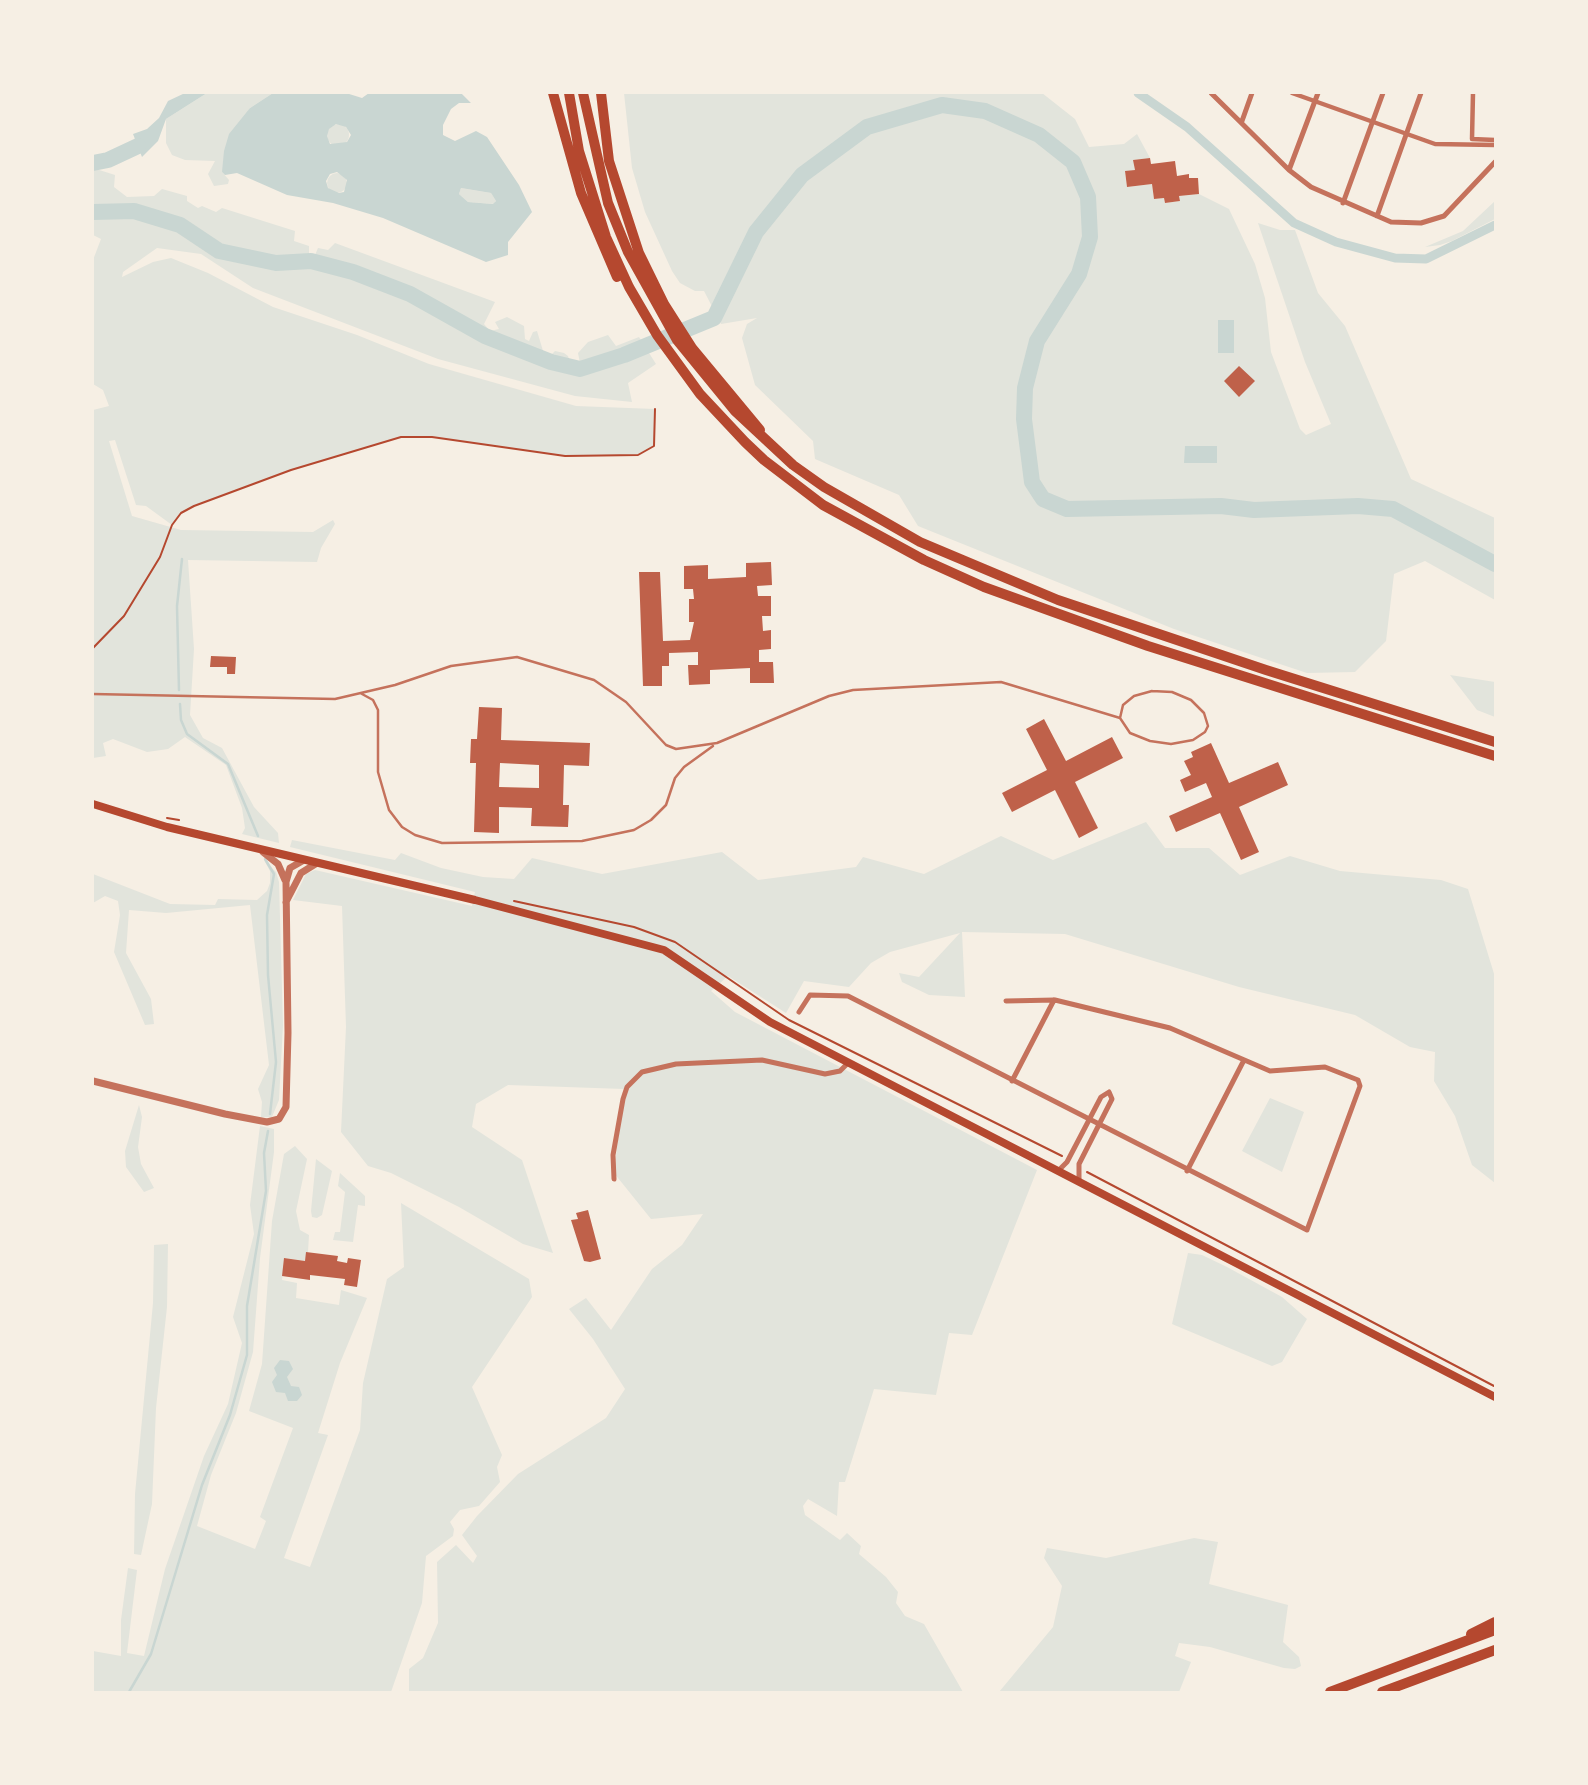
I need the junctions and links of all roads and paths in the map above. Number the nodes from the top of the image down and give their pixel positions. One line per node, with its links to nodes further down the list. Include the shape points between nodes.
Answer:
1 (553, 93): 22 (highway, via 581,193 606,254)
2 (569, 93): 22 (highway, via 595,208)
3 (583, 93): 21 (highway, via 608,203)
4 (1212, 93): 13 (street)
5 (1252, 93): 13 (street)
6 (1292, 93): 12 (street)
7 (1318, 93): 12 (street)
8 (1383, 93): 14 (street)
9 (1421, 93): 15 (street)
10 (1473, 93): 16 (street, via 1472,139)
11 (602, 96): 21 (highway, via 609,161)
12 (1315, 101): 14 (street); 18 (street)
13 (1242, 121): 18 (street)
14 (1373, 122): 15 (street); 19 (street)
15 (1406, 134): 16 (street, via 1435,144); 20 (street)
16 (1495, 143)
17 (1495, 162): 20 (street, via 1456,206 1438,219 1403,224)
18 (1289, 170): 19 (street)
19 (1343, 204): 20 (street)
20 (1377, 216)
21 (651, 287): 28 (highway, via 677,340 769,444 854,506 920,542 1120,623)
22 (632, 298): 30 (highway, via 729,434 845,518 924,560 984,587 1160,650)
23 (655, 409): 24 (path, via 654,446 638,455 565,456 432,437 401,437 194,506 172,525 160,557 124,616)
24 (93, 648)
25 (93, 694): 26 (lane, via 308,700)
26 (362, 694): 29 (lane, via 451,666 517,657 601,684 626,702 666,745 686,750); 29 (lane, via 373,700 378,710 378,772 389,810 402,827 442,843 582,841 634,830 666,805 684,767)
27 (1120, 718): 27 (lane, via 1130,733 1161,743 1192,740 1208,726 1204,713 1191,700 1163,691 1134,696 1123,705); 29 (lane, via 1001,682 853,690)
28 (1495, 742)
29 (716, 743)
30 (1495, 756)
31 (93, 804): 32 (main road, via 123,816)
32 (260, 850): 33 (main road); 36 (street, via 278,864)
33 (299, 860): 34 (main road); 35 (street); 36 (street, via 290,868)
34 (317, 863): 35 (street); 42 (main road, via 664,950 701,972 741,1006)
35 (301, 873): 37 (street)
36 (286, 882): 37 (street)
37 (286, 903): 43 (street, via 286,1107 279,1119 267,1122 225,1114)
38 (1054, 1000): 39 (street); 41 (street, via 1164,1026); 44 (street)
39 (1006, 1001)
40 (799, 1012): 44 (street, via 810,995 848,996)
41 (1244, 1060): 48 (street); 48 (street, via 1270,1071 1325,1067 1360,1084 1306,1231)
42 (848, 1063): 47 (main road); 49 (street, via 840,1071 825,1074 762,1060 676,1064 642,1072 627,1087 623,1099 613,1155)
43 (93, 1081)
44 (1012, 1081): 45 (street)
45 (1089, 1120): 46 (street); 46 (street, via 1101,1097 1109,1092 1112,1099); 47 (street, via 1067,1162)
46 (1099, 1125): 48 (street); 50 (street, via 1079,1164)
47 (1057, 1171): 50 (main road)
48 (1188, 1171)
49 (614, 1180)
50 (1079, 1182): 51 (main road)
51 (1495, 1397)
52 (1495, 1622): 55 (highway)
53 (1495, 1630): 55 (highway)
54 (1495, 1650): 57 (highway)
55 (1394, 1669): 56 (highway)
56 (1330, 1692)
57 (1382, 1692)

